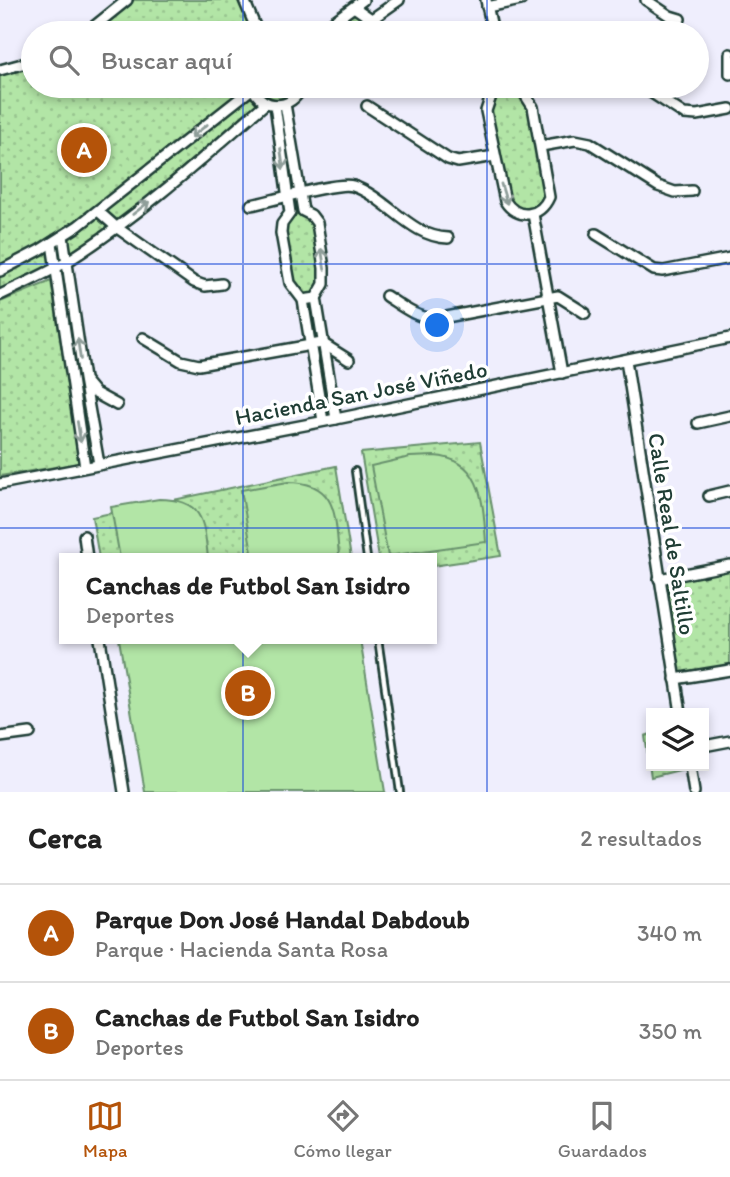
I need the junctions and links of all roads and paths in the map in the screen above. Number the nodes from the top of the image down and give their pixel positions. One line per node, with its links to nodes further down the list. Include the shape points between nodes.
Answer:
1 (127, 0): 11 (street)
2 (244, 0): 12 (street)
3 (363, 0): 8 (street)
4 (399, 0): 9 (street)
5 (521, 0): 7 (street)
6 (646, 0): 10 (street)
7 (487, 3): 16 (street)
8 (354, 7): 9 (street); 13 (street)
9 (370, 19): 14 (street); 15 (street)
10 (680, 19)
11 (101, 21)
12 (253, 21)
13 (335, 21)
14 (367, 21)
15 (373, 21)
16 (491, 21)
17 (730, 54): 20 (street)
18 (21, 64): 19 (street)
19 (0, 70)
20 (730, 74)
21 (239, 98): 36 (street, one-way to 36)
22 (260, 98): 27 (street)
23 (295, 98): 27 (street)
24 (490, 98): 31 (street, via 486,111)
25 (528, 98): 30 (street)
26 (659, 98): 29 (street, via 684,114)
27 (275, 104): 33 (street); 34 (street, one-way to 34); 40 (street, one-way to 27)
28 (367, 106): 31 (street, via 452,161)
29 (730, 109)
30 (541, 146): 32 (street, via 575,140 590,143 658,186); 39 (street, via 549,197)
31 (495, 156): 39 (street, one-way to 39, via 508,206 521,214)
32 (692, 191)
33 (300, 194): 34 (street); 37 (street); 43 (street, via 353,186 423,232)
34 (288, 197): 35 (street); 38 (street)
35 (251, 205)
36 (98, 211): 40 (street); 42 (street)
37 (303, 211): 38 (street); 53 (street, one-way to 37, via 324,284 324,268 317,223)
38 (290, 213): 54 (street, via 281,233 290,283)
39 (533, 214): 52 (street)
40 (116, 227): 46 (street); 49 (street, via 199,285)
41 (596, 234): 45 (street, via 654,270)
42 (64, 236): 44 (street); 46 (street)
43 (448, 238)
44 (52, 243): 47 (street); 48 (street)
45 (730, 258)
46 (67, 261): 47 (street); 64 (street, one-way to 46)
47 (55, 268): 50 (street); 63 (street)
48 (0, 271)
49 (222, 284)
50 (0, 295)
51 (386, 296): 52 (street, via 415,316 436,319)
52 (548, 296): 55 (street, via 558,296); 62 (street)
53 (316, 299): 54 (street); 58 (street)
54 (303, 300): 59 (street)
55 (584, 313)
56 (143, 338): 59 (street, via 181,361 199,365)
57 (730, 338): 61 (street, Hacienda San José Viñedo)
58 (322, 343): 59 (street); 60 (street); 67 (street)
59 (311, 345): 68 (street)
60 (349, 360)
61 (626, 360): 62 (street, Hacienda San José Viñedo); 80 (street, Calle Real de Saltillo)
62 (562, 373): 67 (street, Hacienda San José Viñedo)
63 (71, 377): 64 (street); 71 (street, one-way to 71)
64 (84, 379): 65 (street, via 95,393); 70 (street)
65 (117, 405)
66 (730, 416): 69 (street)
67 (336, 419): 68 (street, Hacienda San José Viñedo)
68 (323, 421): 70 (street, Hacienda San José Viñedo)
69 (698, 423)
70 (99, 464): 71 (street, Hacienda San José Viñedo)
71 (85, 467): 73 (street, Hacienda San José Viñedo)
72 (355, 471): 78 (lane)
73 (0, 484)
74 (730, 491): 75 (street)
75 (709, 496)
76 (84, 536): 77 (street)
77 (86, 553)
78 (366, 553)
79 (730, 565): 80 (street)
80 (659, 579): 84 (street, Calle Real de Saltillo)
81 (101, 644): 91 (street)
82 (380, 644): 92 (lane)
83 (730, 670): 84 (street)
84 (675, 679): 85 (street, Calle Real de Saltillo)
85 (680, 708)
86 (30, 733): 87 (street)
87 (0, 737)
88 (730, 741): 89 (street)
89 (709, 745)
90 (691, 771): 93 (street)
91 (124, 792)
92 (400, 792)
93 (694, 792)

